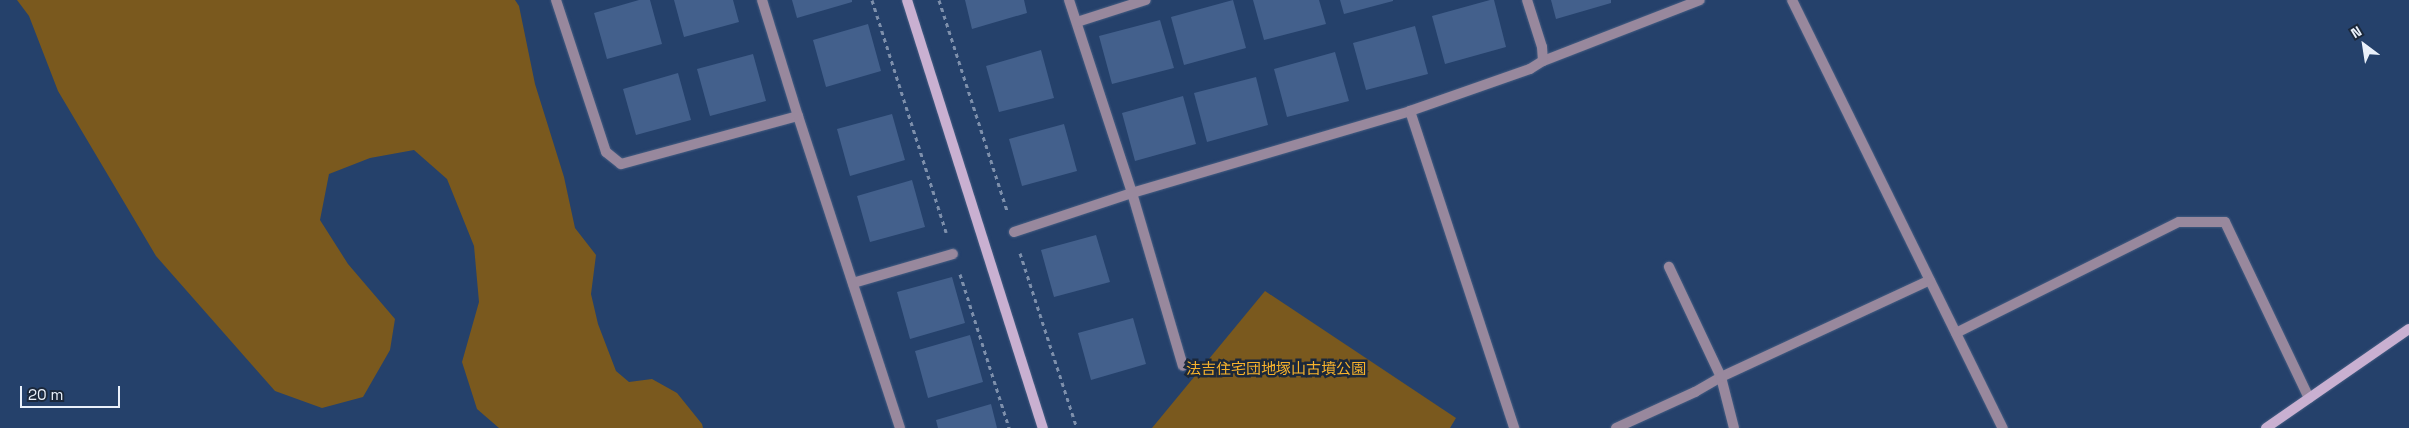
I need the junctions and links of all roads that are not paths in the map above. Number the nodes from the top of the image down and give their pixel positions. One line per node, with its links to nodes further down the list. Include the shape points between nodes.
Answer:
1 (556, 0): 12 (street, via 606,152 621,164)
2 (762, 0): 12 (street)
3 (906, 0): 25 (street)
4 (1069, 0): 9 (street)
5 (1146, 0): 9 (street)
6 (1528, 0): 10 (street)
7 (1700, 0): 10 (street)
8 (1792, 0): 17 (street)
9 (1077, 22): 13 (street)
10 (1543, 61): 11 (street, via 1530,69)
11 (1410, 111): 13 (street); 26 (street)
12 (798, 116): 18 (street)
13 (1132, 193): 14 (street); 21 (street)
14 (1014, 232)
15 (953, 254): 18 (street)
16 (1669, 267): 22 (street)
17 (1930, 280): 20 (street); 22 (street)
18 (853, 283): 24 (street)
19 (2409, 329): 23 (street)
20 (1956, 333): 23 (street, via 2179,222 2225,222); 29 (street)
21 (1183, 366)
22 (1720, 377): 27 (street); 28 (street)
23 (2309, 398): 30 (street)
24 (900, 428)
25 (1042, 428)
26 (1514, 428)
27 (1616, 428)
28 (1734, 428)
29 (2003, 428)
30 (2266, 428)

